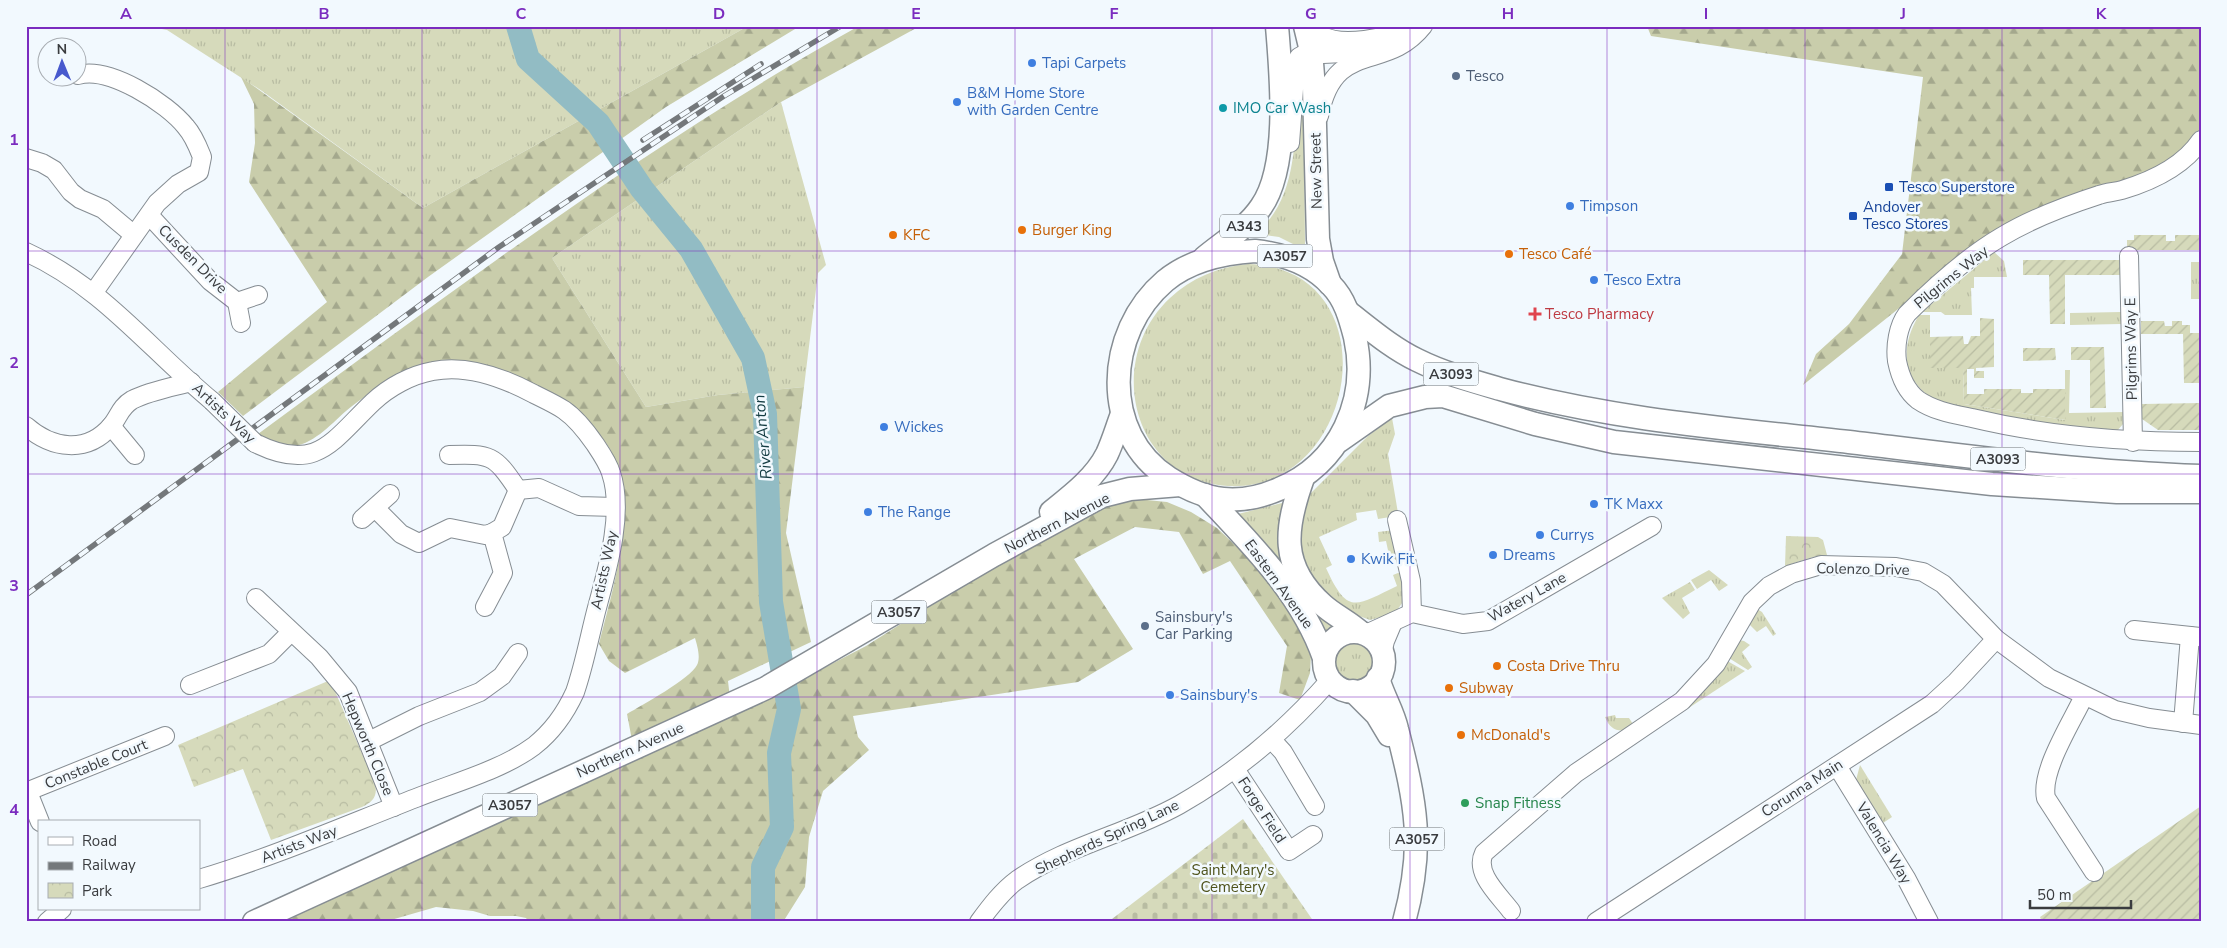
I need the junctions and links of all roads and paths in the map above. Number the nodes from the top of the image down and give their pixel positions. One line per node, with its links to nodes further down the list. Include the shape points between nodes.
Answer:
1 (1277, 26): 6 (main road, A343)
2 (1306, 26): 5 (main road, New Street)
3 (1423, 26): 4 (street)
4 (1406, 34): 5 (street, via 1351,54 1323,54); 8 (street, via 1393,51 1352,63 1336,75 1324,96)
5 (1320, 45): 6 (main road); 8 (main road, New Street); 11 (street, via 1296,62 1288,153)
6 (1279, 49): 11 (main road, A343, via 1280,132)
7 (88, 72): 12 (street, Cusden Drive, via 143,92 158,102 186,126 202,157 199,172 167,193)
8 (1316, 131): 17 (main road, New Street, via 1318,239)
9 (2201, 140): 28 (street, Pilgrims Way, via 2175,167 2144,184 2101,194 2001,237 1945,279 1902,320 1896,355 1906,387 1918,400 1938,410 1992,423)
10 (26, 158): 13 (street, via 54,170 80,199 103,209)
11 (1274, 178): 16 (main road, A343, via 1254,217)
12 (149, 215): 13 (street, Cusden Drive); 20 (street, Cusden Drive, via 210,281)
13 (134, 235): 18 (street, Cusden Drive)
14 (26, 252): 18 (street, Artists Way)
15 (2129, 256): 28 (street, Pilgrims Way E)
16 (1200, 262): 17 (main road, A3057, via 1240,252 1270,253 1290,258); 24 (main road, A3057, via 1166,280 1149,297 1133,322 1119,359 1118,395)
17 (1330, 284): 21 (main road, A3057)
18 (94, 292): 23 (street, Artists Way)
19 (258, 295): 20 (street, Cusden Drive)
20 (237, 302): 22 (street, Cusden Drive)
21 (1348, 312): 27 (main road, A3057, via 1356,344 1358,378 1353,405); 32 (main road, A3093, via 1397,349 1435,368 1568,406 1953,454 2150,474)
22 (241, 323)
23 (191, 382): 26 (street, via 132,400 120,408); 39 (street, Artists Way, bridge, via 255,443 273,452 304,456 336,440 374,400 410,377 433,371 466,370 490,376 564,410 579,423 612,474)
24 (1122, 414): 34 (main road, A3057, via 1142,454 1156,469); 43 (main road, Northern Avenue / A3057, via 1106,455 1094,473 1077,491)
25 (26, 426): 26 (street, via 49,442 77,445 93,442)
26 (111, 426): 30 (street)
27 (1339, 441): 33 (main road, A3057, via 1324,461); 36 (main road, A3093, via 1389,406 1443,396 1535,424 1614,442 1992,484 2117,492)
28 (2133, 442): 29 (street, Pilgrims Way)
29 (2201, 442)
30 (135, 455)
31 (450, 455): 35 (street, via 492,458)
32 (2201, 476)
33 (1303, 478): 38 (main road, A3057, via 1246,499); 50 (main road, Eastern Avenue, via 1290,517 1288,539 1291,557 1321,604)
34 (1180, 485): 38 (main road, A3057); 43 (main road, Northern Avenue / A3057, via 1130,489 1102,496)
35 (518, 490): 39 (street, via 539,488 579,506); 42 (street, via 502,527)
36 (2201, 492)
37 (390, 494): 42 (street, via 369,513 419,543 450,528 485,535)
38 (1204, 495): 55 (main road, Eastern Avenue / A3057, via 1262,556 1310,624)
39 (615, 507): 71 (street, Artists Way, via 612,548 579,679 566,712 548,735 515,758)
40 (1397, 520): 46 (street, via 1411,580)
41 (1652, 526): 46 (street, Watery Lane, via 1488,620 1463,624)
42 (492, 533): 45 (street, via 503,574)
43 (994, 555): 79 (main road, Northern Avenue / A3057, via 766,688)
44 (256, 598): 49 (street, Hepworth Close)
45 (485, 608)
46 (1412, 613): 47 (street)
47 (1393, 622): 50 (street); 53 (street)
48 (2134, 630): 51 (street)
49 (291, 632): 58 (street, via 269,654); 65 (street, Hepworth Close, via 319,657 348,692)
50 (1363, 633): 53 (main road, via 1379,645); 55 (main road, via 1352,632 1336,637)
51 (2196, 636): 61 (street)
52 (1996, 639): 60 (street, Colenzo Drive, via 2023,661); 67 (street, Corunna Main, via 1932,704); 77 (street, Colenzo Drive, via 1943,584 1923,572 1896,567 1821,565 1804,569 1769,586 1752,602 1716,664 1682,702 1576,773 1484,853 1481,869)
53 (1382, 653): 56 (main road, via 1383,667)
54 (518, 654): 65 (street, via 502,676 480,692 419,716)
55 (1324, 658): 57 (main road, A3057)
56 (1378, 678): 59 (main road, via 1367,688); 66 (main road, A3057, via 1397,727)
57 (1330, 680): 59 (main road, A3057); 64 (street, Shepherds Spring Lane)
58 (190, 685)
59 (1353, 692): 66 (main road, A3057, via 1377,715)
60 (2084, 696): 61 (street, Colenzo Drive, via 2115,710); 74 (street, via 2049,771 2045,790 2046,798)
61 (2183, 723): 62 (street, Colenzo Drive)
62 (2201, 724)
63 (165, 736): 69 (street, Constable Court)
64 (1272, 740): 68 (street, Shepherds Spring Lane); 70 (street)
65 (369, 741): 71 (street, Hepworth Close)
66 (1402, 757): 81 (main road, A3057, via 1413,797 1418,835 1415,871)
67 (1837, 766): 82 (street, Corunna Main); 83 (street, Valencia Way, via 1906,878)
68 (1235, 769): 73 (street, Forge Field, via 1288,851); 80 (street, Shepherds Spring Lane, via 1143,823 1038,868 1016,881)
69 (27, 792): 72 (street, Constable Court)
70 (1315, 806)
71 (394, 807): 75 (street, Artists Way, via 274,854)
72 (39, 820)
73 (1313, 835)
74 (2094, 872)
75 (200, 879)
76 (61, 910): 78 (street)
77 (1511, 911)
78 (47, 922)
79 (254, 922)
80 (979, 922)
81 (1404, 922)
82 (1596, 922)
83 (1929, 922)

